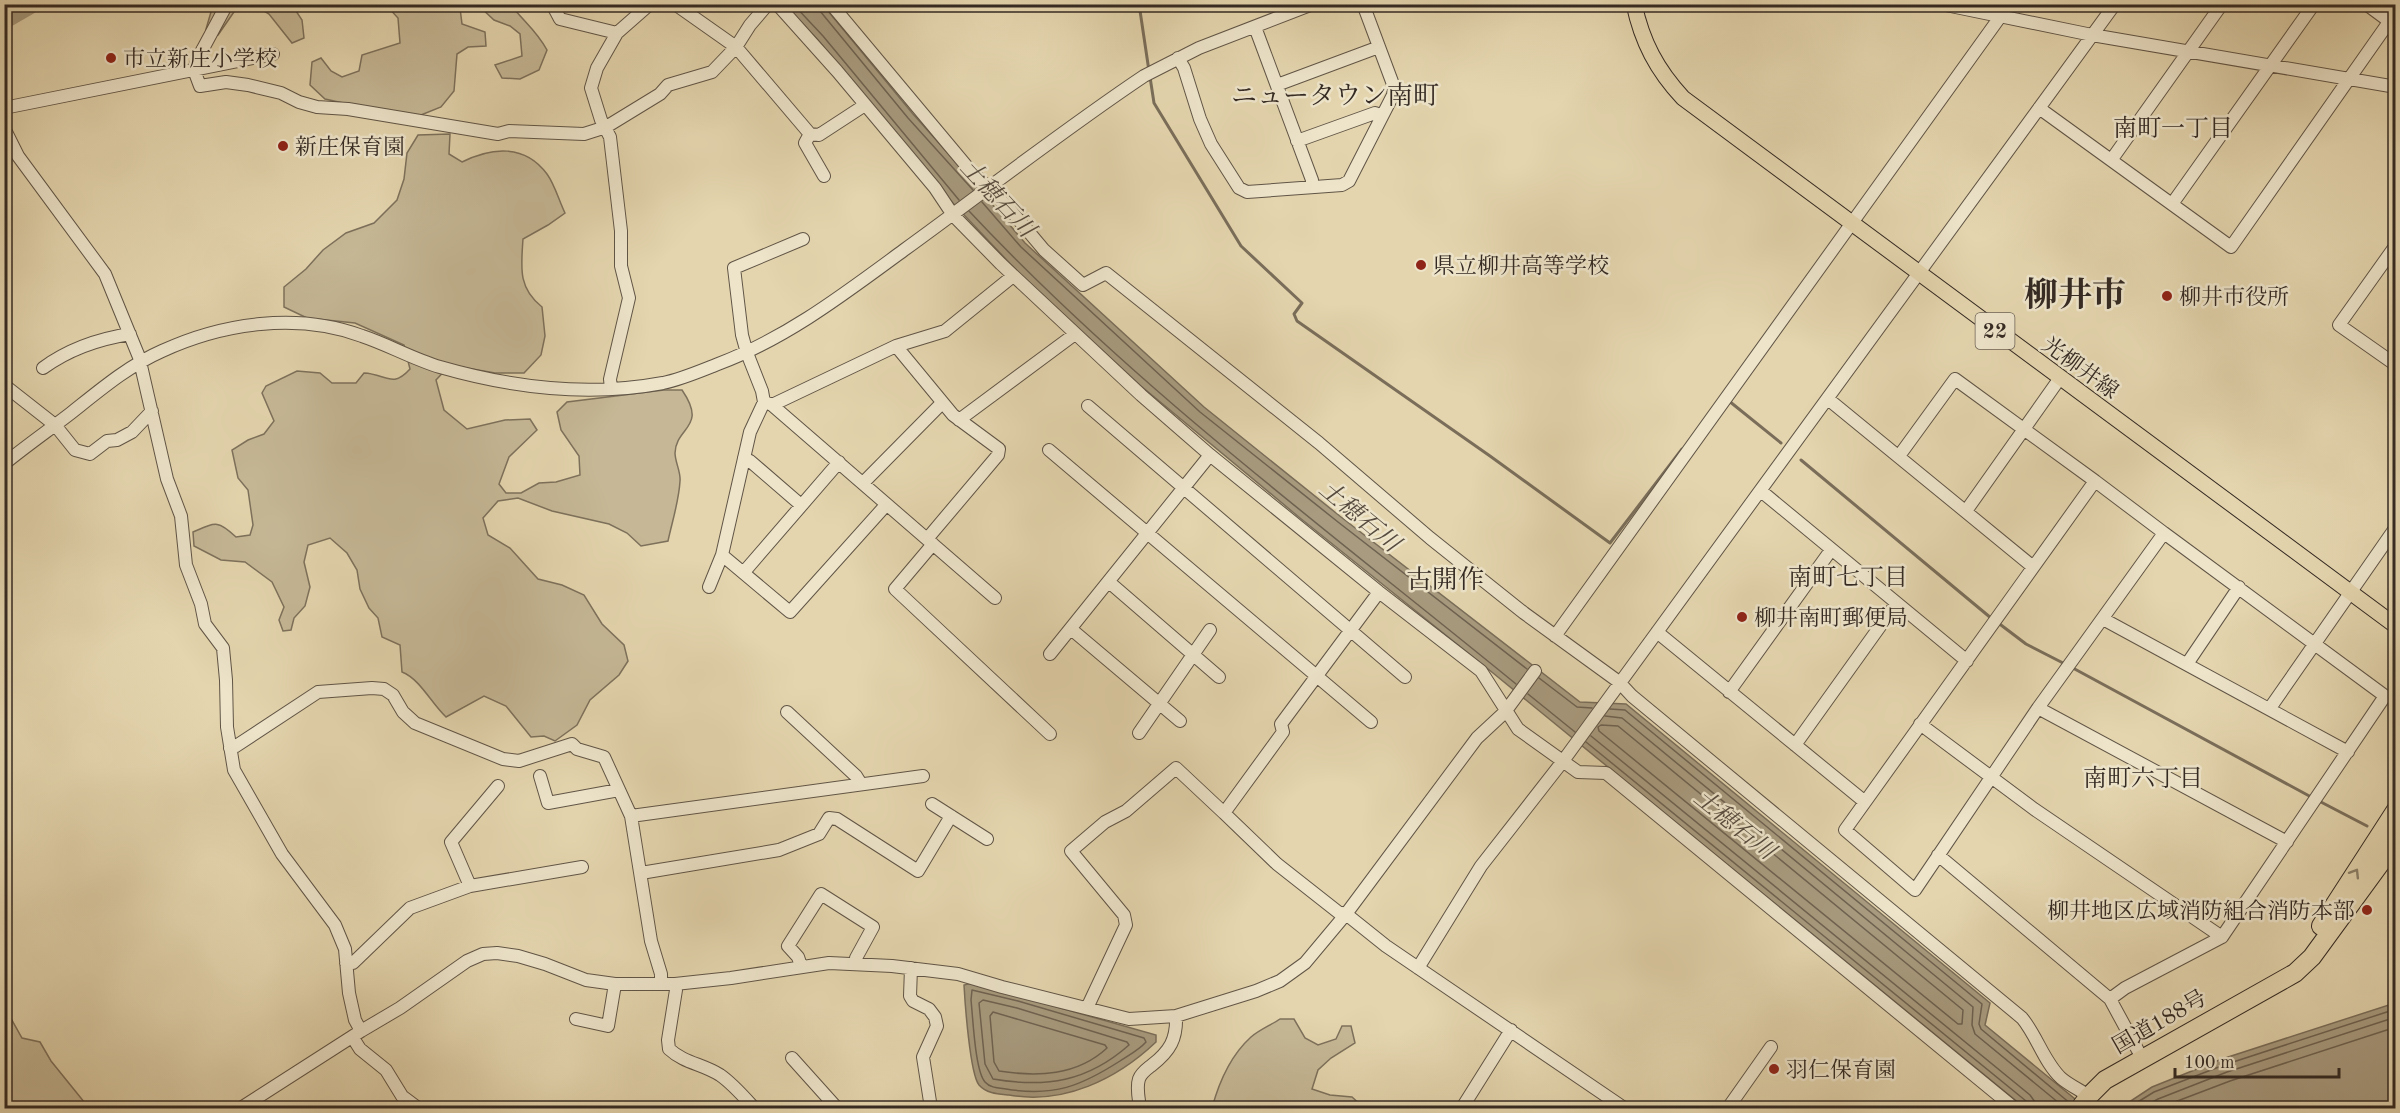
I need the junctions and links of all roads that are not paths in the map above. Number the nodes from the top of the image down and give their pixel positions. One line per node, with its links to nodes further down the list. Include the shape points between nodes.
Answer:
1 (227, 4): 28 (street)
2 (552, 4): 20 (street, via 560,20)
3 (650, 4): 20 (street)
4 (675, 4): 22 (street)
5 (768, 4): 22 (street)
6 (777, 4): 32 (street)
7 (831, 4): 43 (street)
8 (1313, 4): 19 (street)
9 (1363, 4): 23 (street)
10 (1635, 4): 46 (main road, 光柳井線 / 22, via 1647,48 1659,70 1683,98)
11 (1941, 4): 16 (street)
12 (2115, 4): 21 (street)
13 (2222, 4): 24 (street)
14 (2314, 4): 27 (street)
15 (2366, 4): 17 (street)
16 (1968, 7): 18 (street)
17 (2392, 16): 29 (street)
18 (2000, 17): 21 (street); 46 (street)
19 (1255, 27): 26 (street); 30 (street)
20 (617, 33): 36 (street, via 597,68 591,88)
21 (2092, 35): 24 (street); 34 (street)
22 (736, 47): 36 (street, via 712,72 668,85); 38 (street)
23 (1379, 47): 30 (street); 35 (street, via 1394,87)
24 (2190, 50): 27 (street); 40 (street)
25 (273, 54): 28 (street)
26 (1178, 58): 42 (street, via 1200,119 1239,188 1247,192); 43 (street, via 1148,74)
27 (2271, 64): 29 (street); 44 (street)
28 (195, 70): 33 (street); 36 (street, via 200,86 226,82 248,85 316,107 498,134 584,134)
29 (2348, 79): 31 (street); 44 (street, via 2231,247)
30 (1277, 86): 39 (street)
31 (2396, 87)
32 (865, 105): 38 (street, via 819,135); 45 (street)
33 (4, 108)
34 (2039, 108): 40 (street); 49 (street)
35 (1382, 116): 39 (street, via 1375,113); 42 (street, via 1349,181)
36 (606, 127): 60 (street, via 621,231 621,266 629,298)
37 (4, 128): 51 (street, via 18,156 109,281)
38 (810, 134): 41 (street, via 805,143)
39 (1298, 141): 42 (street)
40 (2112, 159): 44 (street)
41 (824, 176)
42 (1312, 187)
43 (987, 190): 45 (street); 103 (street, via 1083,285 1106,273)
44 (2172, 204)
45 (955, 213): 50 (street); 54 (street, via 823,309)
46 (1851, 224): 49 (main road, 光柳井線 / 22); 103 (street)
47 (803, 239): 54 (street, via 734,268)
48 (2396, 245): 56 (street, via 2339,325)
49 (1919, 273): 58 (main road, 光柳井線 / 22); 61 (street)
50 (1013, 276): 52 (street); 53 (street, via 945,331)
51 (130, 334): 55 (street); 57 (street, via 102,338 58,357)
52 (1075, 334): 66 (street); 70 (street)
53 (896, 346): 62 (street); 63 (street)
54 (747, 353): 60 (street, via 666,382); 62 (street)
55 (140, 363): 60 (street, via 207,335 268,323 296,323 330,327 440,367 524,386); 65 (street); 67 (street)
56 (2396, 365)
57 (43, 368)
58 (2060, 378): 68 (street); 94 (main road, 光柳井線 / 22)
59 (4, 385): 67 (street)
60 (611, 389)
61 (1828, 399): 71 (street); 78 (street)
62 (768, 403): 72 (street, via 750,432); 73 (street)
63 (942, 403): 66 (street); 76 (street)
64 (1088, 406): 77 (street)
65 (152, 411): 67 (street, via 132,432 107,441 90,454 75,450); 126 (street, via 167,479 181,516 186,565 205,624 223,648)
66 (959, 420): 85 (street, via 999,449 998,455)
67 (55, 425): 74 (street)
68 (2024, 429): 71 (street, via 1955,379); 75 (street); 81 (street)
69 (1049, 450): 82 (street)
70 (1210, 455): 77 (street); 93 (street)
71 (1899, 456): 81 (street)
72 (744, 458): 79 (street); 87 (street)
73 (839, 462): 76 (street); 79 (street)
74 (4, 464)
75 (2095, 481): 83 (street); 88 (street)
76 (863, 483): 80 (street)
77 (1184, 487): 82 (street); 101 (street)
78 (1761, 491): 86 (street); 102 (street)
79 (801, 505): 89 (street)
80 (886, 505): 85 (street); 89 (street, via 790,612)
81 (1966, 511): 88 (street)
82 (1149, 533): 90 (street); 111 (street)
83 (2164, 533): 92 (street); 97 (street)
84 (2394, 534): 94 (street)
85 (930, 542): 95 (street); 124 (street, via 895,589)
86 (1831, 550): 96 (street); 114 (street)
87 (722, 555): 89 (street); 91 (street)
88 (2032, 566): 107 (street)
89 (744, 572)
90 (1109, 582): 99 (street); 106 (street)
91 (709, 587)
92 (2239, 587): 104 (street); 108 (street)
93 (1379, 592): 101 (street); 119 (street, via 1481,671)
94 (2349, 593): 98 (main road, 光柳井線 / 22); 104 (street)
95 (995, 598)
96 (1896, 603): 107 (street); 125 (street)
97 (2103, 619): 108 (street); 116 (street)
98 (2396, 627)
99 (1071, 629): 105 (street); 115 (street)
100 (1210, 630): 106 (street)
101 (1350, 631): 111 (street); 112 (street)
102 (1657, 632): 113 (street); 114 (street)
103 (1555, 636): 113 (street)
104 (2316, 645): 117 (street); 127 (street, via 2385,696)
105 (1050, 654)
106 (1193, 655): 110 (street); 115 (street)
107 (1967, 661): 122 (street)
108 (2187, 664): 117 (street)
109 (1536, 671): 119 (street)
110 (1220, 677)
111 (1315, 677): 121 (street); 138 (street, via 1281,724 1283,732)
112 (1405, 677)
113 (1619, 682): 128 (street); 168 (street, via 2022,1018 2060,1078)
114 (1730, 692): 125 (street)
115 (1159, 705): 120 (street); 123 (street)
116 (2038, 708): 131 (street); 142 (street)
117 (2270, 708): 127 (street)
118 (787, 712): 132 (street)
119 (1505, 712): 128 (street, via 1518,729); 148 (street, via 1477,738)
120 (1180, 721)
121 (1371, 722)
122 (1920, 724): 131 (street); 135 (street)
123 (1139, 733)
124 (1050, 734)
125 (1795, 745): 135 (street)
126 (230, 748): 134 (street, via 318,692 384,689 415,723 503,759 519,761 572,744 577,750 604,757); 150 (street, via 239,781 282,854 335,925 343,941)
127 (2348, 752): 142 (street)
128 (1563, 761): 154 (street, via 1482,866); 178 (street, via 1578,771 1606,773)
129 (923, 776): 132 (street)
130 (540, 777): 134 (street, via 548,803)
131 (1993, 777): 144 (street); 149 (street)
132 (861, 784): 139 (street)
133 (498, 786): 147 (street, via 452,842)
134 (619, 790): 139 (street)
135 (1865, 802): 144 (street, via 1845,830 1915,890)
136 (932, 804): 140 (street)
137 (2396, 810): 158 (highway, 国道188号, one-way to 137, via 2305,950)
138 (1224, 813): 148 (street, via 1277,864 1338,912); 160 (street, via 1176,768 1071,851 1124,915 1126,925)
139 (631, 816): 146 (street)
140 (951, 816): 141 (street); 146 (street, via 918,871 837,819 829,818 819,834 779,850)
141 (987, 839)
142 (2287, 842): 149 (street)
143 (2396, 842): 158 (highway, 国道188号, via 2312,957 2295,973)
144 (1938, 855): 159 (street)
145 (582, 867): 147 (street)
146 (641, 873): 156 (street)
147 (470, 886): 150 (street, via 410,908 353,963)
148 (1346, 914): 154 (street); 161 (street, via 1297,971 1280,981)
149 (2222, 937): 159 (street)
150 (346, 963): 164 (street)
151 (856, 964): 152 (street); 152 (street, via 873,927 821,894 788,946); 153 (street)
152 (801, 966): 157 (street)
153 (911, 968): 160 (street, via 958,974); 173 (street, via 910,996 929,1009 937,1026 923,1057)
154 (1418, 968): 163 (street)
155 (615, 984): 156 (street); 162 (street, via 608,1026); 164 (street, via 586,980 518,956 483,954)
156 (661, 984): 157 (street)
157 (675, 984): 171 (street, via 669,1049 687,1062 719,1074)
158 (2269, 986): 167 (highway, 国道188号)
159 (2110, 999): 167 (street)
160 (1087, 1008): 161 (street, via 1130,1019)
161 (1176, 1016): 174 (street, via 1173,1045 1138,1080)
162 (576, 1019)
163 (1511, 1030): 175 (street); 176 (street)
164 (357, 1034): 169 (street); 170 (street, via 360,1049 386,1070 402,1096)
165 (1771, 1047): 177 (street)
166 (792, 1058): 172 (street)
167 (2142, 1058): 168 (highway, 国道188号, via 2105,1080)
168 (2085, 1102)
169 (241, 1108)
170 (418, 1108)
171 (754, 1108)
172 (835, 1108)
173 (931, 1108)
174 (1140, 1108)
175 (1462, 1108)
176 (1624, 1108)
177 (1728, 1108)
178 (2014, 1108)

